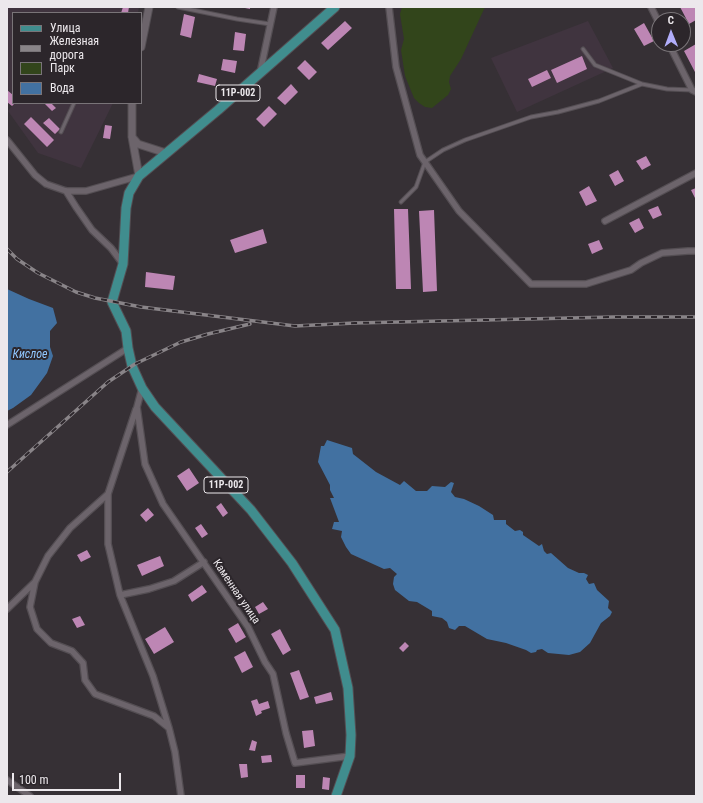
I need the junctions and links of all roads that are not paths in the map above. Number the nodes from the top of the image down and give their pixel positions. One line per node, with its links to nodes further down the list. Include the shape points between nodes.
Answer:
1 (149, 7): 6 (street)
2 (178, 7): 7 (lane)
3 (274, 7): 7 (street)
4 (335, 7): 11 (main road, 11Р-002)
5 (389, 7): 20 (street, via 396,67 420,155)
6 (143, 23): 8 (street)
7 (270, 24): 11 (street)
8 (142, 36)
9 (583, 49): 12 (lane, via 595,66)
10 (674, 52): 13 (street)
11 (260, 73): 19 (main road, 11Р-002)
12 (642, 84): 13 (lane); 20 (lane, via 599,101 524,119 449,148)
13 (694, 91)
14 (74, 104): 16 (lane)
15 (132, 104): 17 (street)
16 (61, 132)
17 (132, 137): 19 (street, via 138,144); 22 (street)
18 (7, 140): 23 (street, via 35,175 46,184)
19 (166, 153): 22 (main road, 11Р-002)
20 (425, 162): 24 (lane, via 416,187); 26 (street, via 459,211 531,284 586,284 631,270 662,253)
21 (696, 173): 25 (street)
22 (139, 176): 23 (street, via 86,191); 27 (main road, 11Р-002, via 129,193 126,208)
23 (66, 191): 27 (street, via 92,230)
24 (401, 202)
25 (605, 221)
26 (696, 251)
27 (123, 264): 28 (main road, 11Р-002, via 112,302 126,331)
28 (128, 348): 29 (main road, 11Р-002, via 132,366); 31 (street)
29 (142, 388): 30 (street, Каменная улица); 38 (main road, 11Р-002, via 155,407 251,510 292,563 335,630 348,688)
30 (137, 407): 32 (street); 33 (street, Каменная улица, via 146,464 162,504)
31 (7, 425)
32 (108, 494): 34 (street, via 70,528 48,556); 35 (street, via 108,544)
33 (204, 562): 35 (street, via 174,581); 38 (street, Каменная улица, via 248,627 273,674 295,763)
34 (35, 582): 36 (street); 37 (street, via 30,607 37,629 51,643 72,651 83,663 85,680 95,694 154,716)
35 (120, 595): 37 (street, via 153,676)
36 (7, 609)
37 (169, 728): 41 (street)
38 (350, 756): 42 (main road, 11Р-002)
39 (7, 780): 40 (street)
40 (30, 796)
41 (181, 796)
42 (336, 796)

